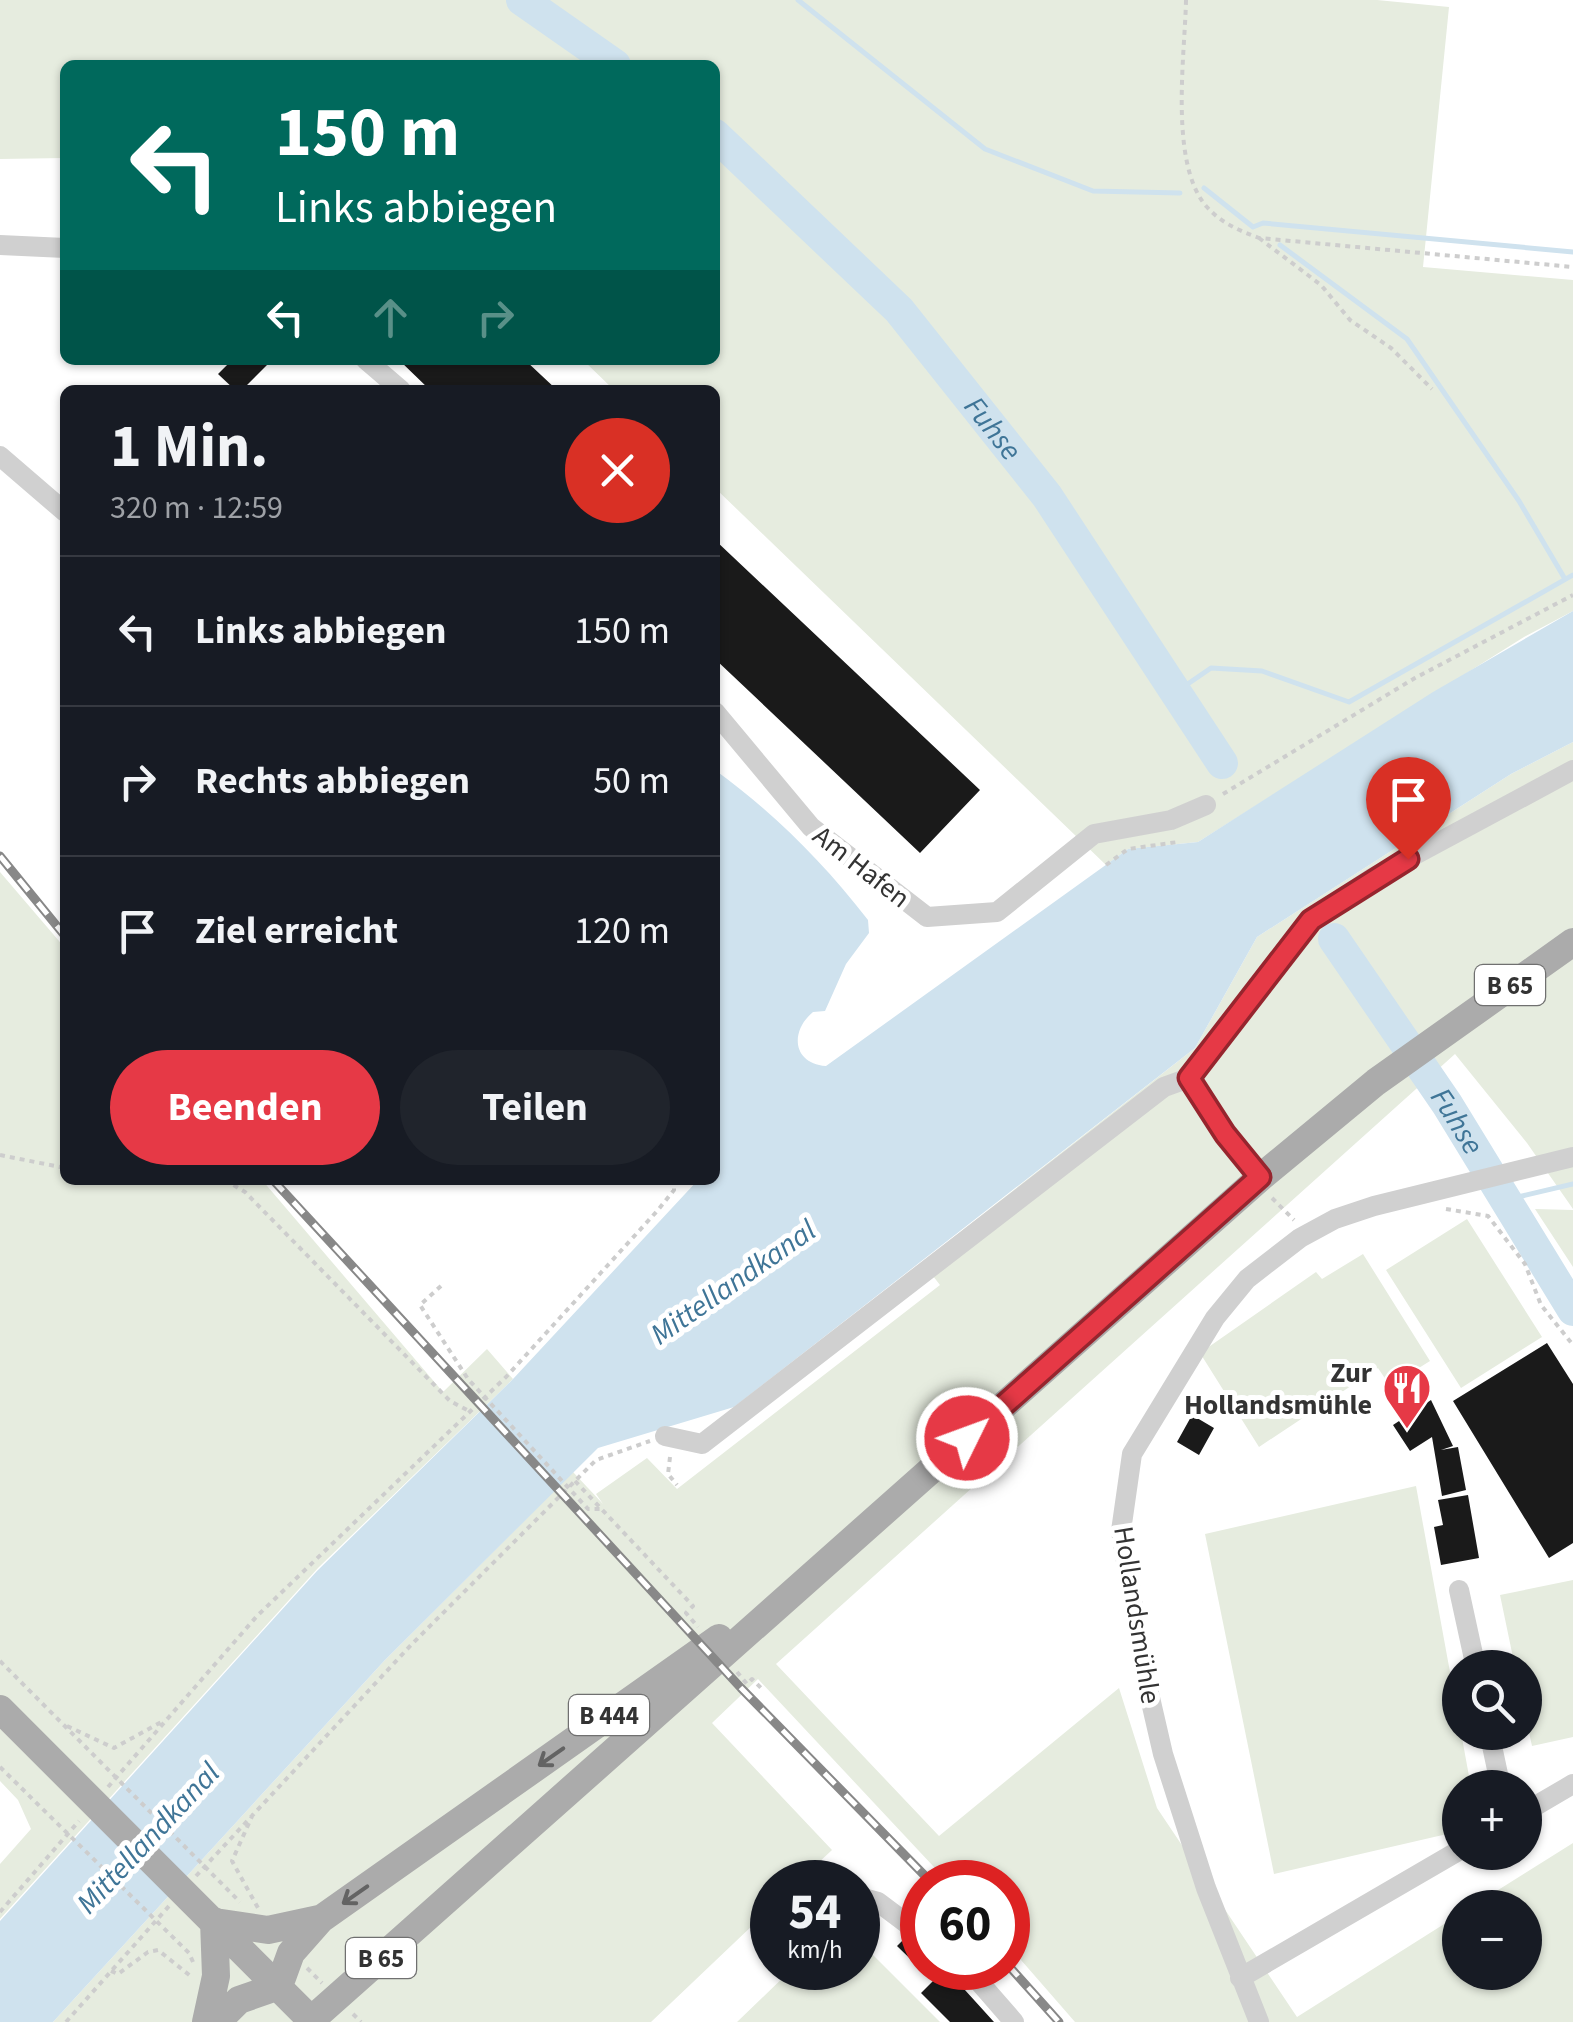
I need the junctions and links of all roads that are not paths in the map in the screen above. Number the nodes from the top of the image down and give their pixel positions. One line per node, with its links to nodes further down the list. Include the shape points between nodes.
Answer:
1 (0, 245): 2 (street)
2 (60, 248)
3 (372, 365): 4 (street)
4 (396, 385)
5 (0, 456): 6 (street)
6 (60, 508)
7 (720, 718): 9 (street, Am Hafen, via 811,827 927,916 997,912 1094,834 1171,820)
8 (1573, 770): 11 (street, via 1372,878 1311,920)
9 (1206, 804)
10 (1573, 942): 13 (main road, B 65, via 1376,1082)
11 (1189, 1078): 13 (street); 14 (street, via 1148,1099 702,1444)
12 (1573, 1157): 24 (street, Hollandsmühle, via 1335,1218 1307,1234 1247,1279 1132,1454 1122,1530 1163,1754)
13 (1260, 1177): 15 (main road, B 65)
14 (671, 1437)
15 (830, 1559): 22 (main road, B 444, one-way to 22); 26 (main road, B 65)
16 (1459, 1590): 17 (street)
17 (1472, 1650)
18 (0, 1709): 23 (main road)
19 (1573, 1784): 20 (street)
20 (1542, 1802)
21 (1442, 1860): 24 (street)
22 (321, 1919): 23 (main road, via 268,1930); 26 (main road, via 291,1953)
23 (214, 1921): 26 (main road); 27 (main road)
24 (1240, 1978): 30 (street, Hollandsmühle)
25 (986, 1990): 29 (street)
26 (300, 2009): 28 (main road, via 239,2000)
27 (206, 2022)
28 (217, 2022)
29 (1014, 2022)
30 (1259, 2022)

